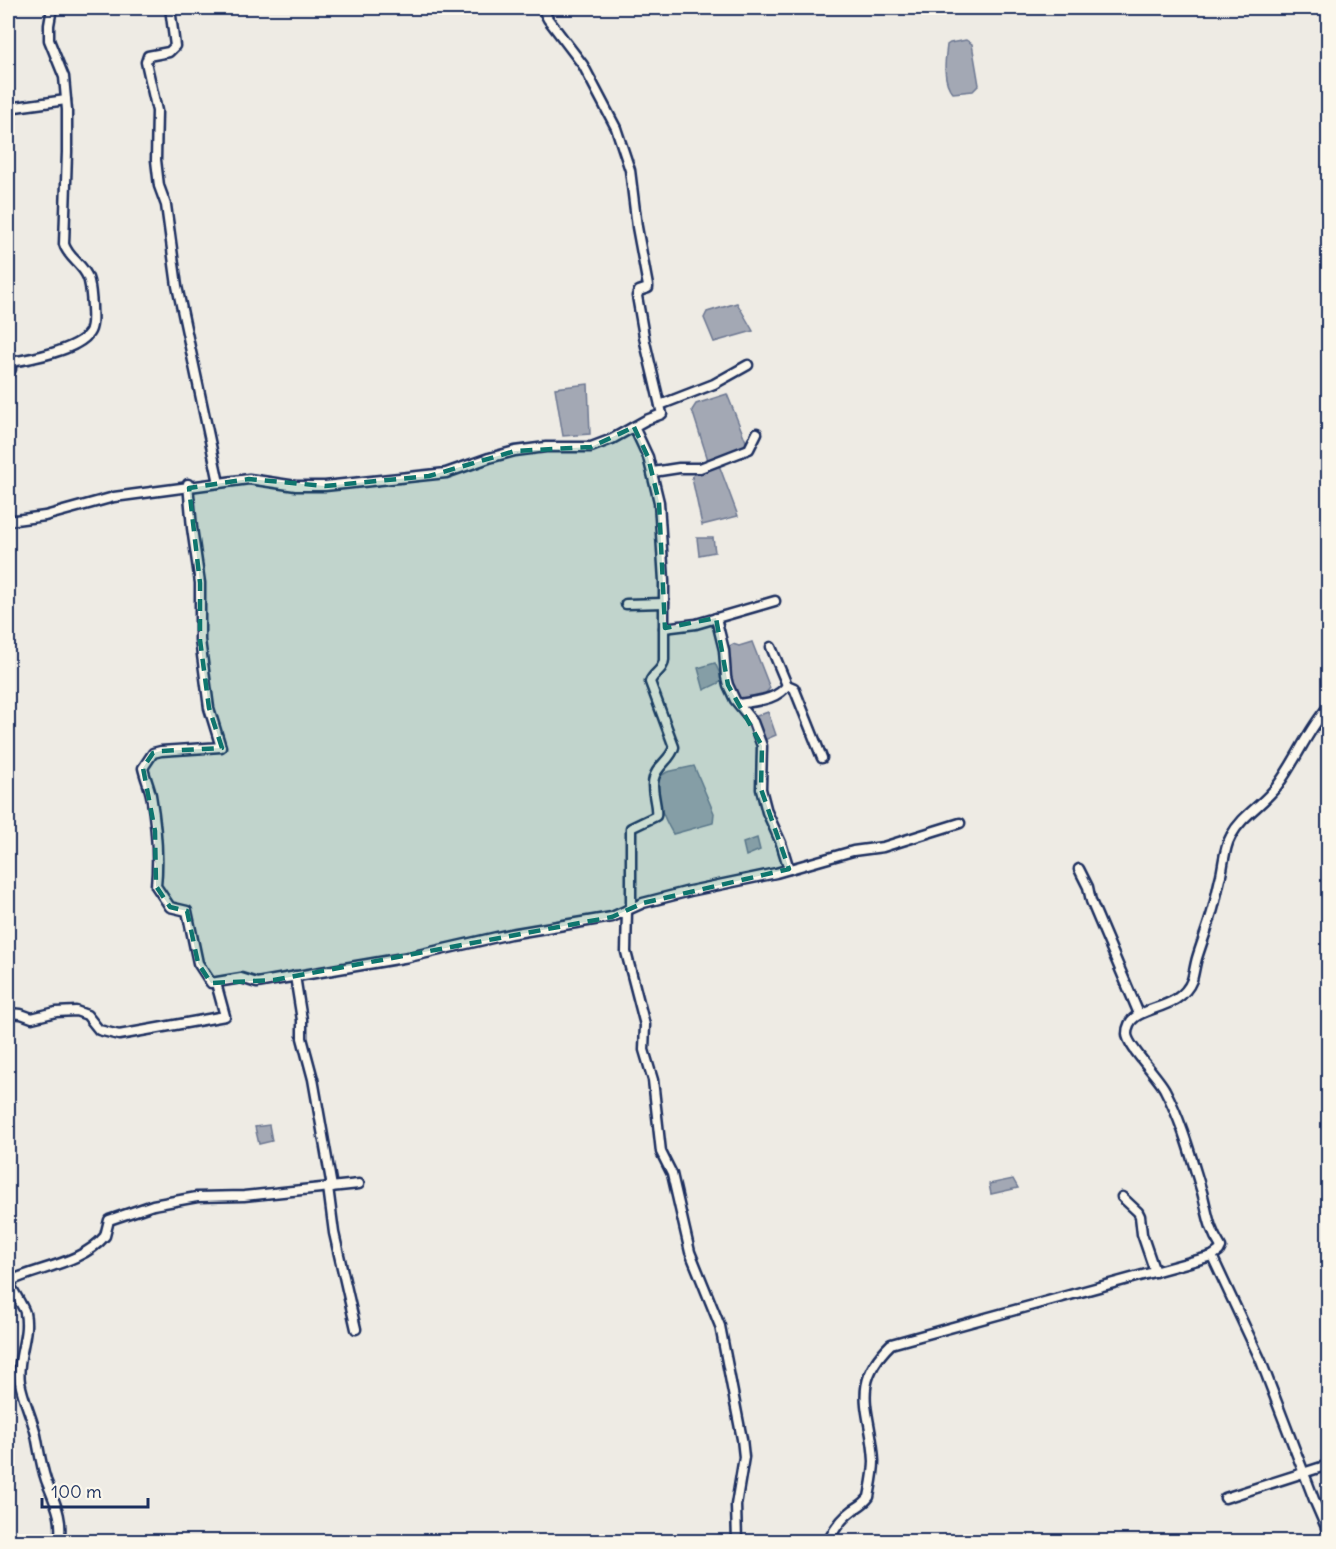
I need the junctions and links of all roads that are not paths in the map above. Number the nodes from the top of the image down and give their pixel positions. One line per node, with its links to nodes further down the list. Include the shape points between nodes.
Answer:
1 (52, 8): 4 (street, via 49,39 61,68)
2 (170, 8): 14 (street, via 175,46 169,52 148,56 146,62 157,111 157,179 166,205 177,286)
3 (542, 8): 10 (street, via 592,80 628,161 648,286 637,296)
4 (66, 100): 5 (street); 7 (street, via 64,244 87,275 92,326 85,338 71,345)
5 (8, 108)
6 (8, 346): 7 (street)
7 (11, 362): 9 (street)
8 (748, 365): 10 (street, via 714,384)
9 (8, 375)
10 (660, 405): 11 (street, via 662,414)
11 (634, 427): 13 (street); 14 (street, via 591,447 515,451 429,476 325,486 249,479)
12 (757, 433): 13 (street, via 749,449 700,468)
13 (653, 472): 18 (street, via 659,502)
14 (219, 483): 15 (street)
15 (189, 486): 16 (street, via 114,497 45,516); 32 (street, via 200,583 200,640 209,708 221,747 153,753 143,768 151,793 156,886 170,907 186,911 198,963 211,983)
16 (8, 521)
17 (775, 601): 20 (street)
18 (664, 603): 19 (street); 21 (street)
19 (626, 604)
20 (716, 618): 21 (street); 24 (street, via 726,677)
21 (664, 628): 30 (street, via 664,665 650,682 674,747 654,777 656,816 631,828)
22 (771, 647): 23 (street)
23 (787, 685): 24 (street, via 783,691 762,700); 26 (street, via 794,688)
24 (739, 704): 28 (street, via 753,722 762,746 761,789)
25 (1329, 707): 34 (street, via 1316,721 1278,785 1266,800 1246,814 1231,834 1211,917 1186,990 1173,1002)
26 (822, 758)
27 (960, 824): 28 (street)
28 (789, 869): 30 (street)
29 (1079, 869): 34 (street)
30 (629, 909): 31 (street, via 612,917); 47 (street, via 626,952 645,1025 644,1050 653,1080 661,1152 672,1174 690,1252 720,1326 742,1439)
31 (295, 976): 32 (street, via 257,982 241,978); 36 (street, via 302,1038 313,1079)
32 (216, 982): 33 (street, via 225,1017 119,1035 99,1030 87,1015 76,1011 32,1018)
33 (8, 1013)
34 (1139, 1014): 38 (street, via 1128,1029 1128,1040 1164,1088 1184,1133 1208,1222 1221,1247)
35 (359, 1184): 36 (street)
36 (330, 1187): 40 (street, via 197,1197 129,1212 109,1220 105,1236 88,1249); 41 (street, via 334,1233)
37 (1122, 1197): 39 (street, via 1140,1216)
38 (1212, 1256): 39 (street); 43 (street, via 1261,1361)
39 (1155, 1272): 48 (street, via 891,1344 869,1374 865,1390 874,1459 869,1497 844,1517)
40 (8, 1282): 46 (street, via 25,1313 19,1379 46,1480 59,1512)
41 (356, 1329)
42 (1329, 1465): 43 (street)
43 (1304, 1474): 44 (street); 45 (street)
44 (1225, 1498)
45 (1329, 1532)
46 (59, 1542)
47 (737, 1542)
48 (828, 1542)

